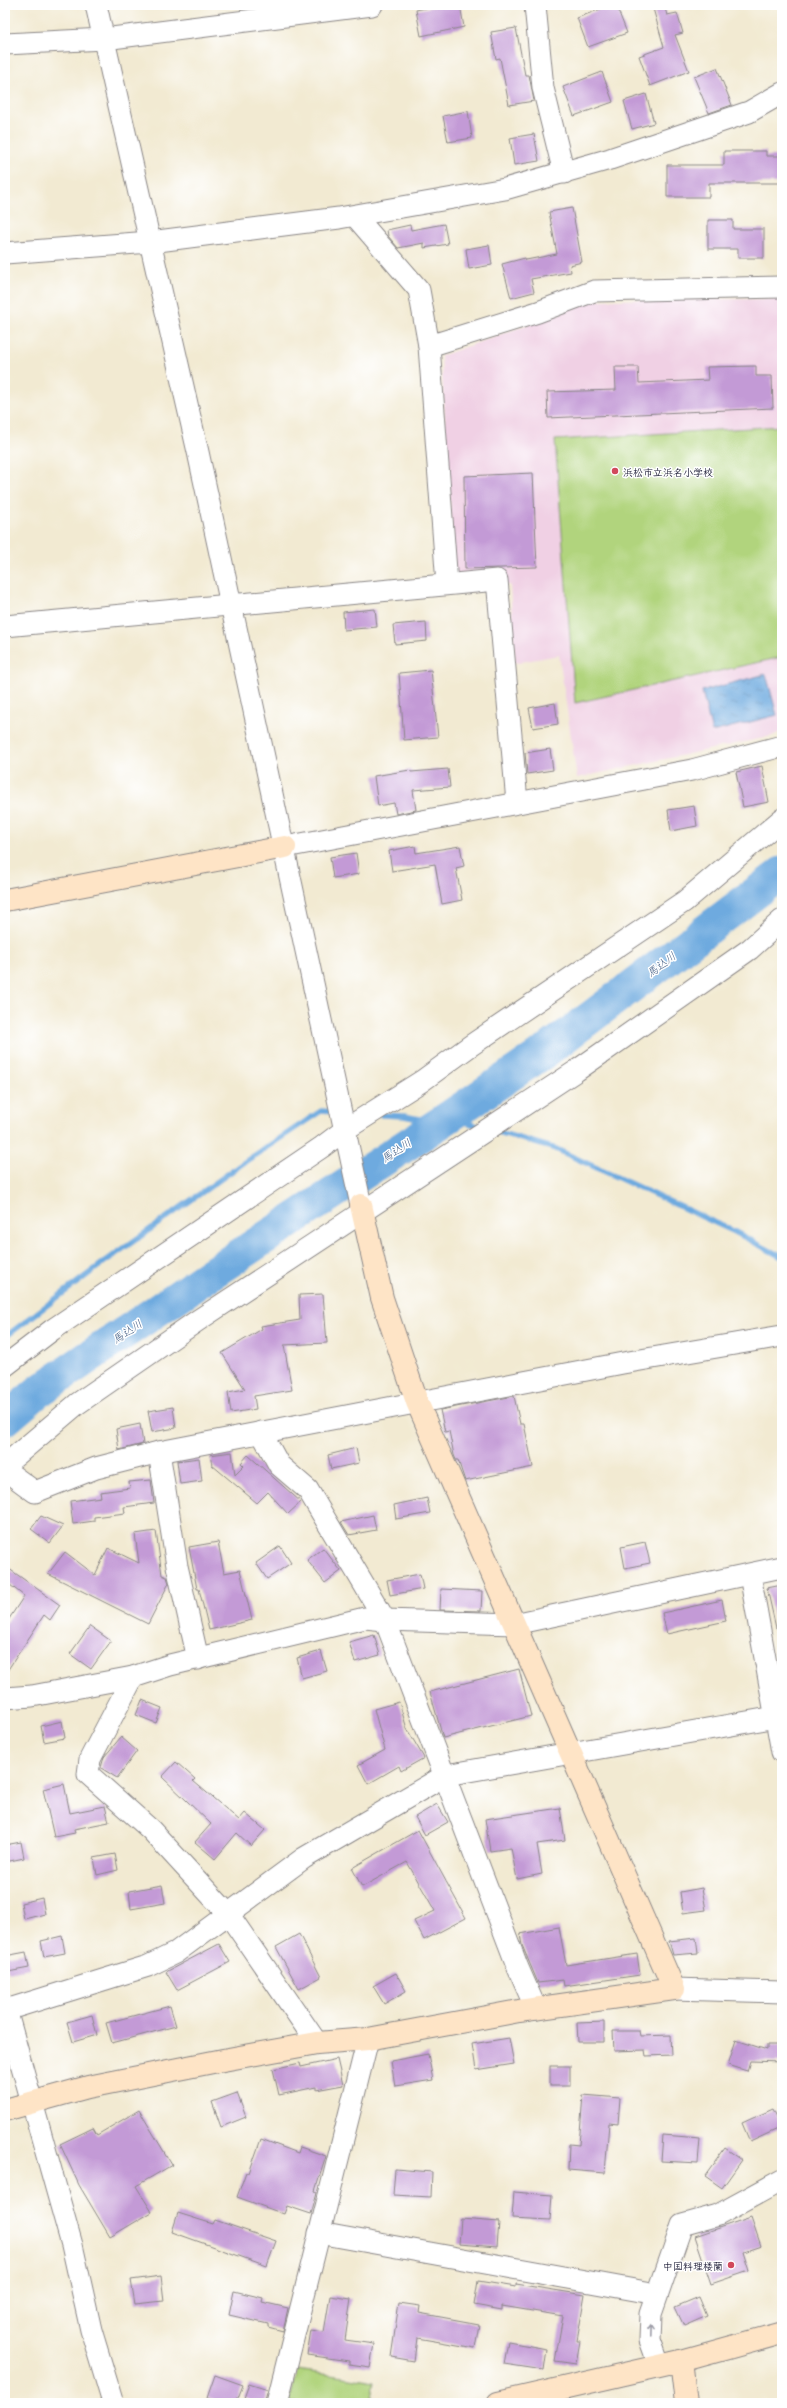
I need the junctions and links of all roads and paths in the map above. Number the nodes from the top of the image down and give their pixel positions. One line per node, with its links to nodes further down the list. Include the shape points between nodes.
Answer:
1 (96, 5): 4 (street)
2 (372, 5): 4 (street)
3 (535, 5): 7 (street, via 543,88)
4 (104, 39): 5 (street); 9 (street)
5 (5, 44)
6 (782, 92): 7 (street, via 749,112)
7 (564, 173): 8 (street, via 505,190)
8 (355, 216): 9 (street); 12 (street, via 420,290)
9 (150, 242): 10 (street); 14 (street)
10 (5, 253)
11 (782, 287): 12 (street, via 594,291 538,312)
12 (430, 346): 13 (street)
13 (447, 584): 14 (street); 17 (street, via 498,580)
14 (230, 604): 15 (street); 19 (street)
15 (5, 626)
16 (781, 748): 17 (street, via 692,770)
17 (517, 802): 19 (street)
18 (782, 819): 22 (street, via 680,906)
19 (285, 847): 20 (street); 22 (street)
20 (5, 900)
21 (782, 920): 23 (street, via 750,949 576,1072)
22 (346, 1132): 23 (street); 25 (street, via 52,1330)
23 (362, 1208): 26 (street, via 382,1298); 29 (street, via 77,1404)
24 (782, 1336): 26 (street)
25 (5, 1366)
26 (417, 1402): 27 (street); 34 (street)
27 (261, 1432): 28 (street); 33 (street, via 279,1465 308,1490)
28 (159, 1452): 30 (street, via 96,1468 35,1492); 35 (street, via 177,1566)
29 (5, 1465)
30 (5, 1470)
31 (782, 1567): 32 (street)
32 (750, 1574): 34 (street); 38 (street)
33 (385, 1620): 34 (street); 35 (street, via 365,1618); 41 (street)
34 (514, 1624): 40 (street)
35 (198, 1659): 36 (street)
36 (132, 1677): 37 (street, via 32,1696); 42 (street, via 90,1759 88,1774 151,1830)
37 (5, 1698)
38 (776, 1717): 39 (street); 40 (street)
39 (782, 1752)
40 (572, 1754): 41 (street); 43 (street)
41 (446, 1775): 42 (street, via 304,1858); 46 (street, via 518,1968)
42 (229, 1914): 45 (street, via 175,1953 148,1966); 48 (street)
43 (674, 1989): 44 (street); 46 (street)
44 (782, 1992)
45 (6, 2008): 49 (street)
46 (536, 2009): 47 (street)
47 (368, 2039): 48 (street); 52 (street)
48 (317, 2043): 49 (street, via 96,2086)
49 (33, 2102): 50 (street); 57 (street, via 72,2245 91,2330)
50 (5, 2110)
51 (782, 2180): 53 (street, via 718,2215 682,2225)
52 (319, 2234): 53 (street); 58 (street)
53 (657, 2294): 56 (street, one-way to 53, via 650,2340 651,2314)
54 (782, 2333): 55 (street)
55 (681, 2362): 56 (street); 60 (street)
56 (659, 2365): 59 (street)
57 (113, 2403)
58 (277, 2403)
59 (498, 2403)
60 (686, 2403)

